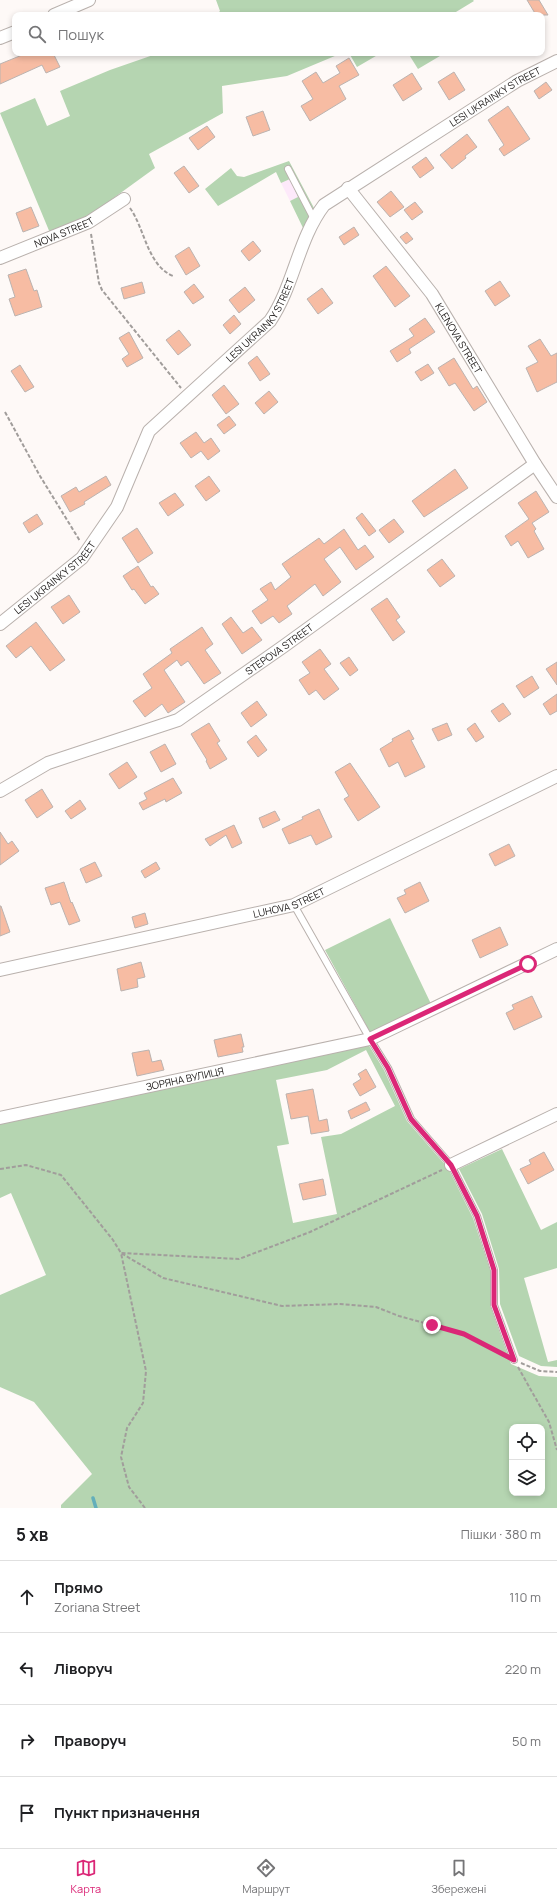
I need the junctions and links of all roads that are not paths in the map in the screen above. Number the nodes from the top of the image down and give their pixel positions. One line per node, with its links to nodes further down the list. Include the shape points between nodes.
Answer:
1 (89, 0): 2 (street)
2 (61, 12)
3 (12, 33): 4 (street)
4 (0, 38)
5 (557, 61): 7 (street, LESI UKRAINKY STREET, via 517,81)
6 (288, 169): 9 (lane)
7 (348, 188): 9 (street, LESI UKRAINKY STREET, via 324,205); 11 (street, KLENOVA STREET, via 432,294)
8 (124, 199): 10 (street, NOVA STREET, via 89,222)
9 (314, 219): 13 (street, LESI UKRAINKY STREET, via 280,306 270,322 149,431 117,507 82,558)
10 (0, 258)
11 (535, 464): 12 (street, KLENOVA STREET); 15 (street, STEPOVA STREET, via 178,720 48,763)
12 (557, 497)
13 (0, 624)
14 (557, 776): 16 (street, LUHOVA STREET)
15 (0, 791)
16 (294, 906): 18 (street, LUHOVA STREET); 19 (lane)
17 (557, 949): 19 (street, ЗОРЯНА ВУЛИЦЯ)
18 (0, 970)
19 (370, 1039): 21 (street, ЗОРЯНА ВУЛИЦЯ); 22 (lane, via 388,1068 411,1119)
20 (557, 1114): 22 (street)
21 (0, 1118)
22 (451, 1165): 23 (lane, via 477,1216 494,1270 494,1305)
23 (514, 1360)

